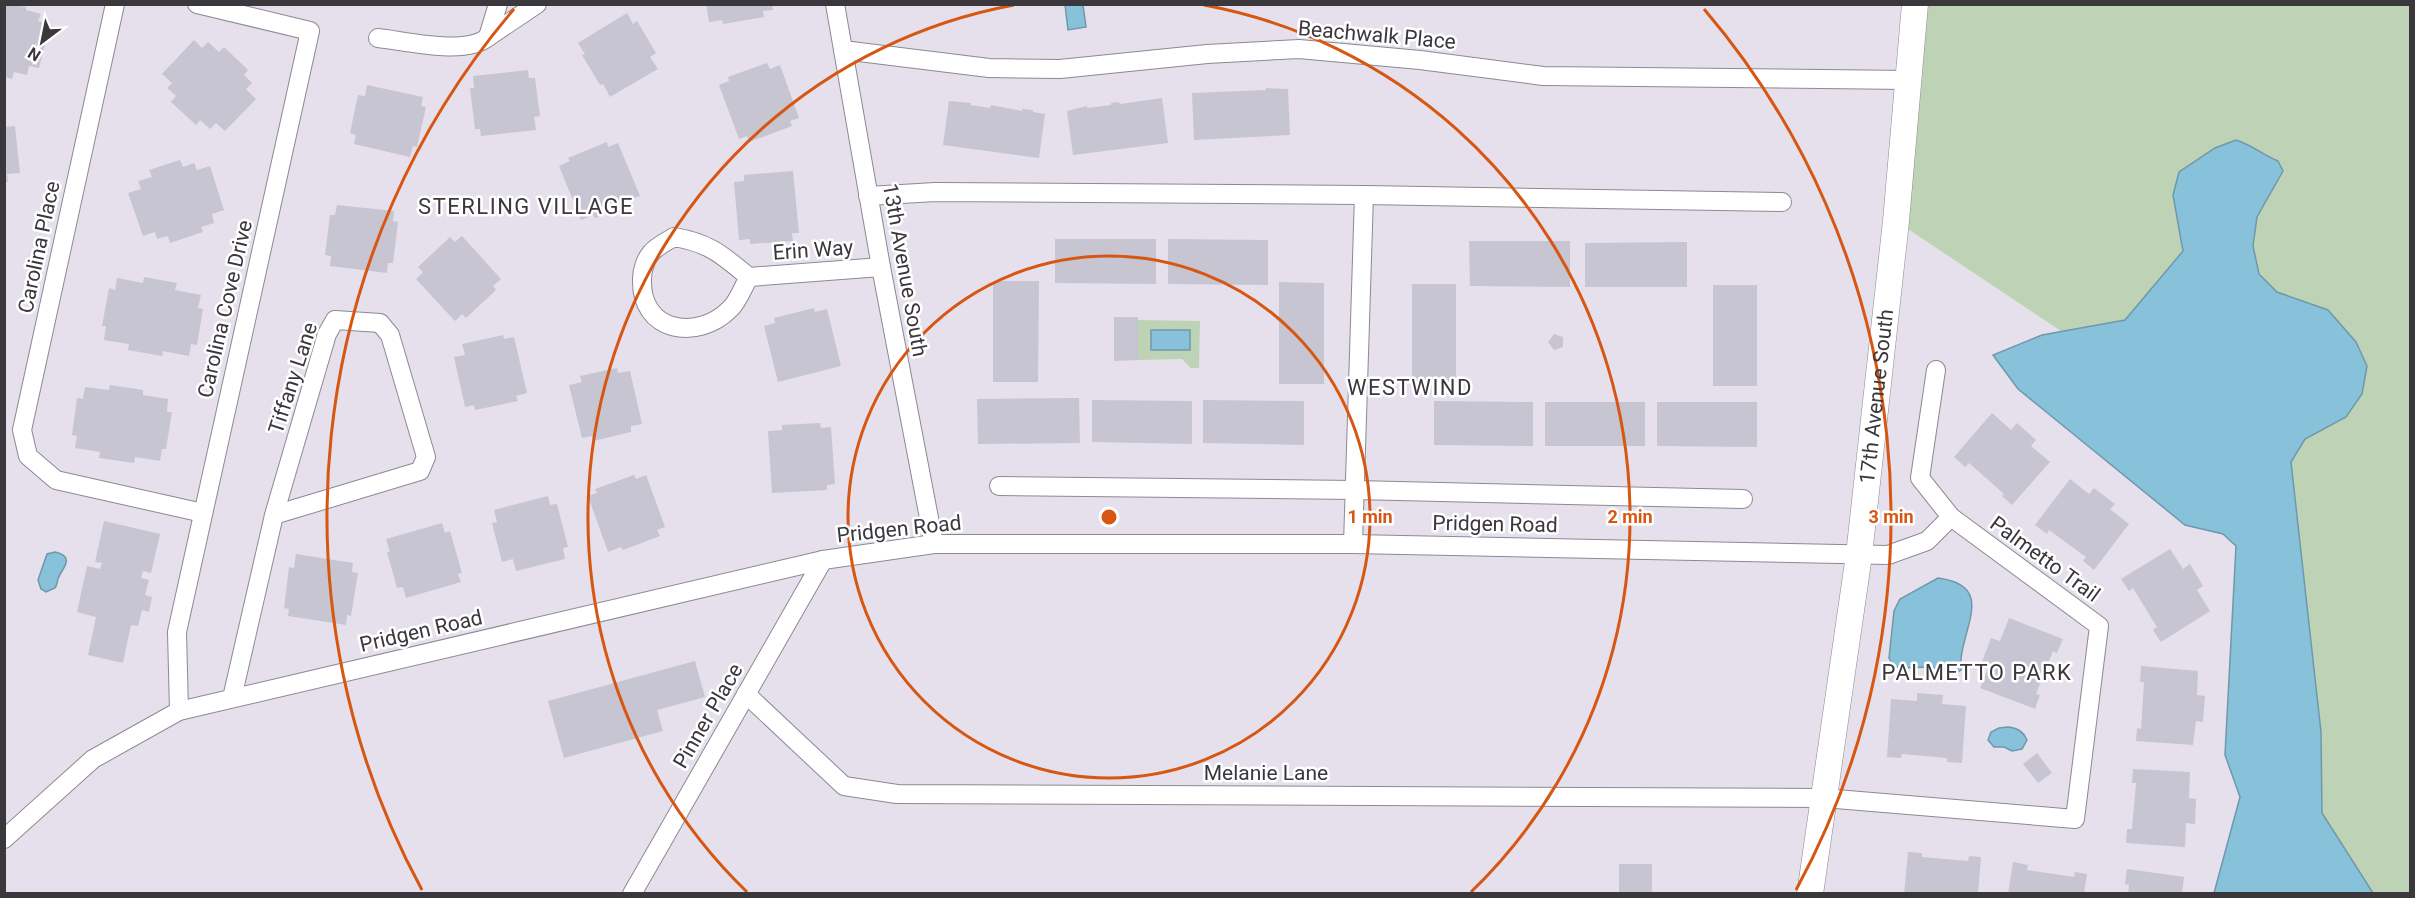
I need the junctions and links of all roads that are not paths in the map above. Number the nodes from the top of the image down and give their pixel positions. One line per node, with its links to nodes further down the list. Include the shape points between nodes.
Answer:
1 (115, 4): 20 (street, Carolina Place, via 22,430 28,456 56,480)
2 (197, 4): 20 (street, Carolina Cove Drive, via 310,31)
3 (498, 4): 7 (street)
4 (537, 4): 7 (street)
5 (835, 4): 9 (street, 13th Avenue South)
6 (1915, 4): 10 (street, 17th Avenue South)
7 (488, 37): 8 (street, via 462,47)
8 (378, 38)
9 (843, 50): 10 (street, Beachwalk Place, via 989,68 1060,69 1299,49 1543,76); 12 (street, 13th Avenue South)
10 (1908, 80): 25 (street, 17th Avenue South)
11 (1364, 195): 12 (street, via 935,192); 13 (street); 18 (street)
12 (868, 196): 14 (street, 13th Avenue South)
13 (1782, 202)
14 (880, 267): 15 (street, Erin Way); 23 (street, 13th Avenue South)
15 (749, 277): 15 (street, Erin Way, via 713,248 674,237 650,254 642,272 641,292 648,312 670,327 687,330 712,324 732,308)
16 (1936, 370): 22 (street, via 1920,478)
17 (999, 486): 18 (street)
18 (1355, 490): 19 (street); 24 (street)
19 (1743, 499)
20 (203, 513): 29 (street, Carolina Cove Drive, via 177,632)
21 (274, 515): 21 (street, Tiffany Lane, via 327,334 335,320 380,323 390,335 426,457 420,471); 28 (street, Tiffany Lane)
22 (1951, 517): 25 (street, via 1927,542 1888,555); 30 (street, Palmetto Trail, via 2098,626 2075,819)
23 (934, 544): 24 (street, Pridgen Road); 26 (street, Pridgen Road)
24 (1353, 544): 25 (street, Pridgen Road)
25 (1858, 555): 30 (street, 17th Avenue South)
26 (823, 560): 27 (street, Pinner Place); 28 (street, Pridgen Road)
27 (746, 694): 30 (street, Melanie Lane, via 844,786 897,794); 32 (street, Pinner Place)
28 (232, 698): 29 (street, Pridgen Road)
29 (179, 711): 31 (street, Pridgen Road, via 93,759)
30 (1824, 798): 33 (street, 17th Avenue South)
31 (4, 839)
32 (632, 894)
33 (1810, 894)

